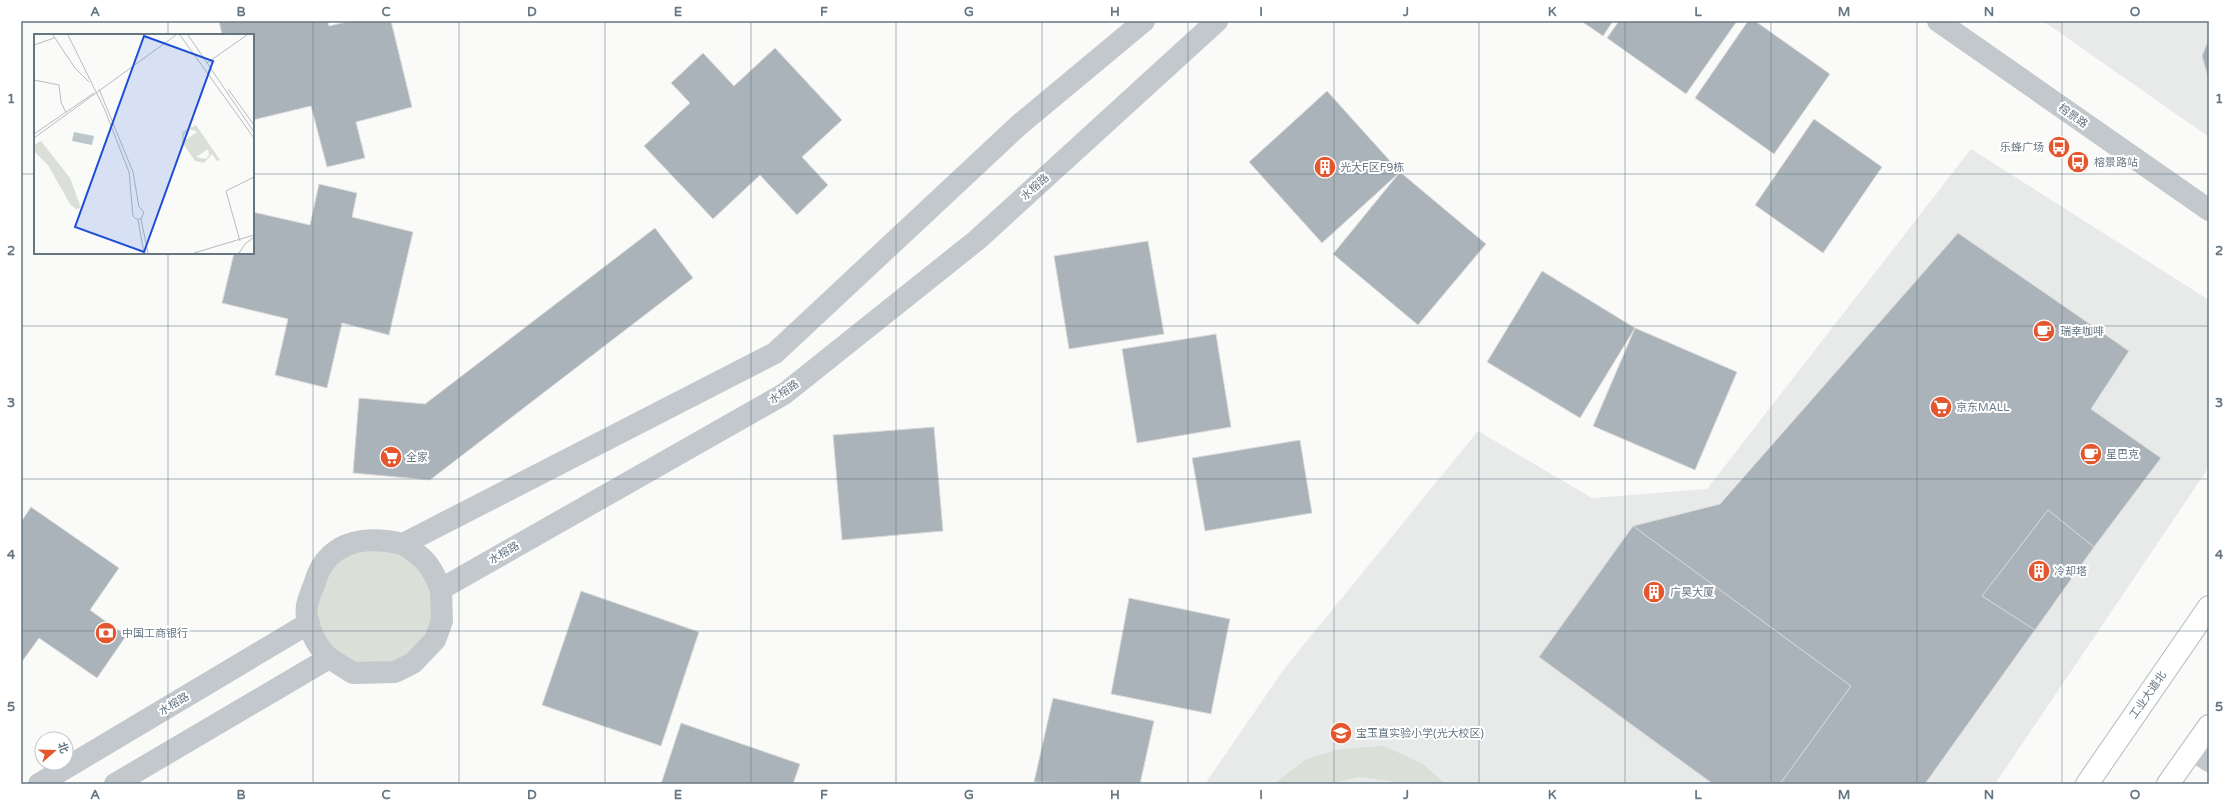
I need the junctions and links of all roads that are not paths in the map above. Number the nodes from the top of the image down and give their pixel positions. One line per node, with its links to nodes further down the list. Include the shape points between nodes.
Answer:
1 (1144, 21): 5 (street, via 1019,125 775,353)
2 (1217, 21): 6 (street, 水榕路, via 977,240 784,394)
3 (1938, 21): 4 (street, 榕景路)
4 (2209, 210)
5 (403, 544): 6 (street, via 422,556 432,569); 8 (street, via 367,540 352,543 330,555 319,570 306,606)
6 (441, 589): 9 (street, via 442,621 435,640 413,662 395,672 353,673)
7 (2209, 607): 14 (main road, 工业大道北)
8 (309, 624): 9 (street, via 320,648); 12 (street, 水榕路)
9 (329, 658): 13 (street)
10 (2209, 726): 11 (main road)
11 (2201, 755): 15 (main road)
12 (39, 784)
13 (115, 784)
14 (2087, 784)
15 (2168, 784)

